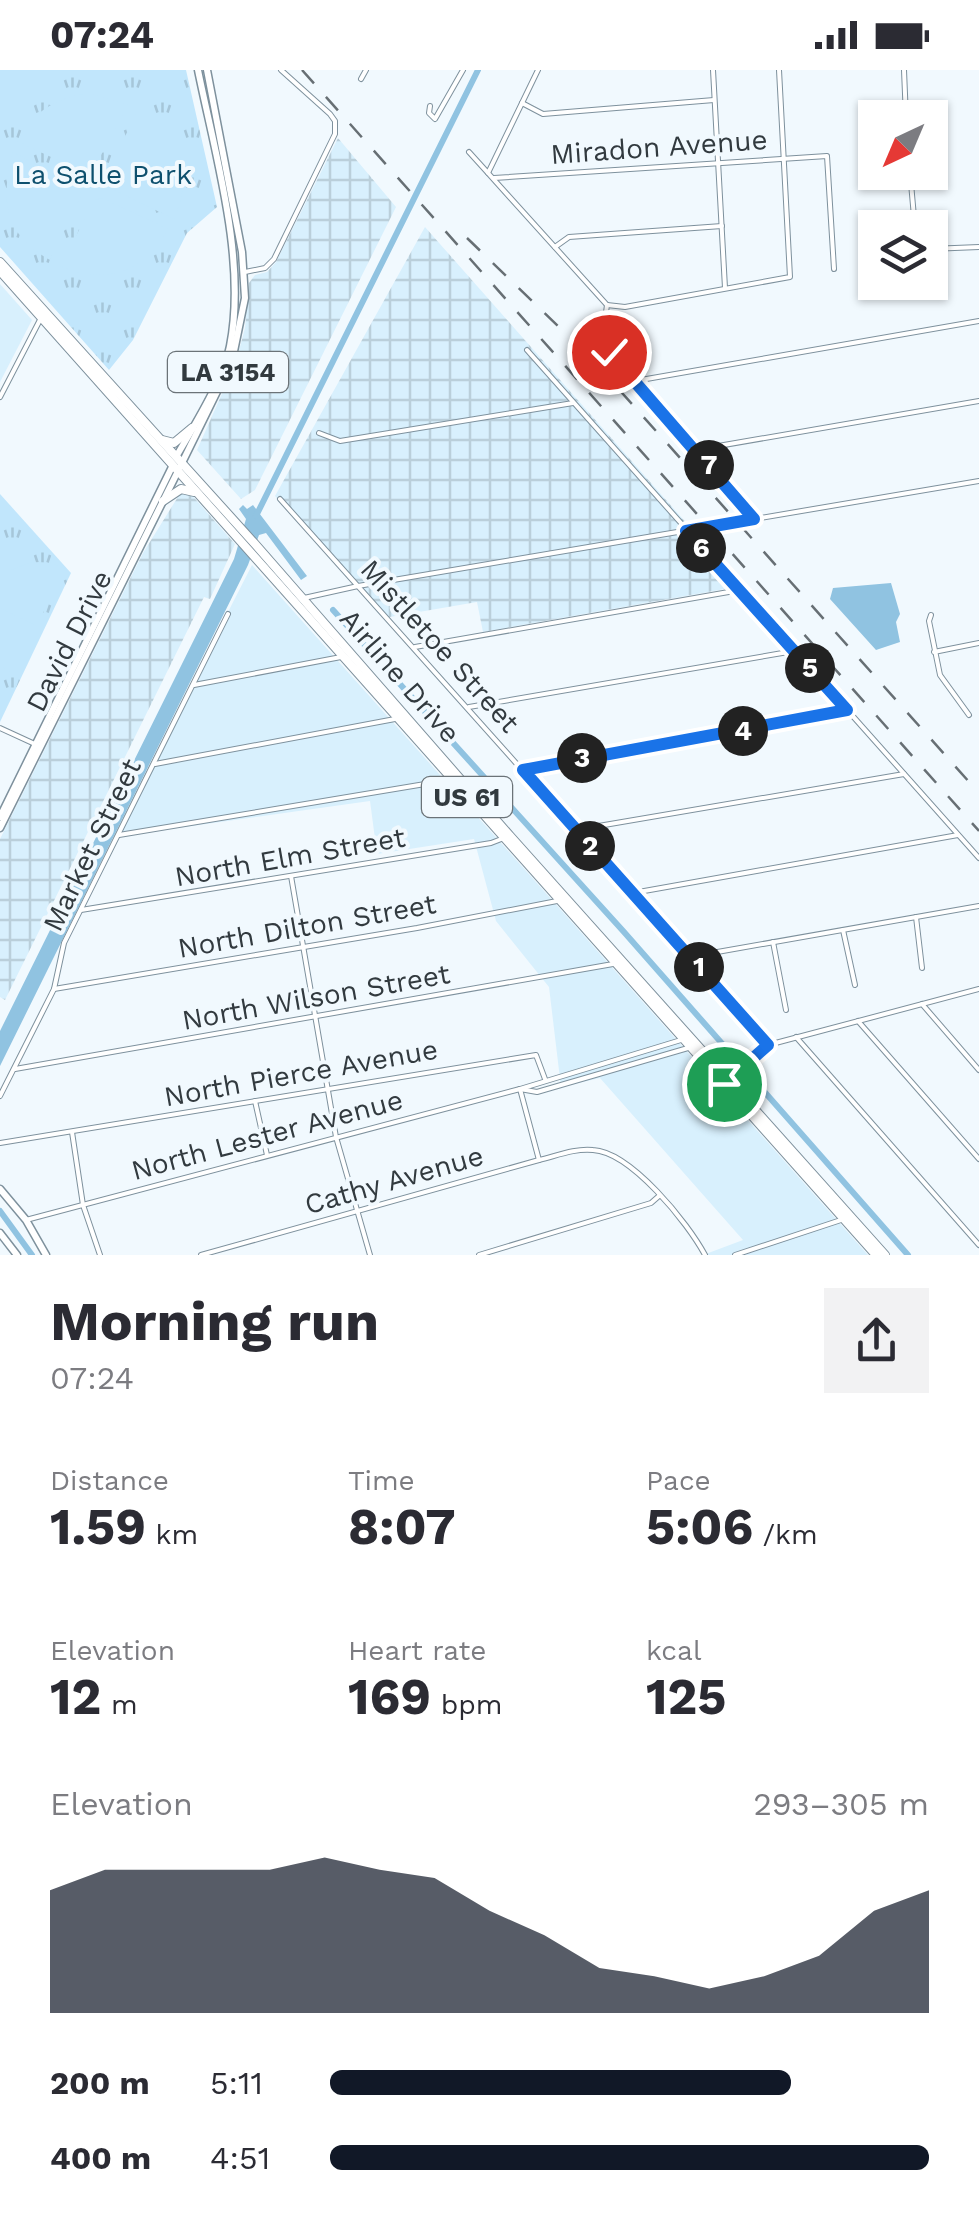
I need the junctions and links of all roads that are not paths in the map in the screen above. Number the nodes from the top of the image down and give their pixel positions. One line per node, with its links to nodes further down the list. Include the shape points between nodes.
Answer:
1 (198, 70): 27 (main road, LA 3154)
2 (207, 70): 27 (main road, LA 3154)
3 (280, 70): 27 (street, via 321,105 335,134 274,260)
4 (366, 70): 10 (street)
5 (463, 70): 14 (street, via 436,120)
6 (538, 70): 13 (street)
7 (713, 70): 11 (street)
8 (780, 70): 16 (street)
9 (904, 70): 12 (street)
10 (361, 79)
11 (714, 100): 13 (street, via 543,114); 17 (street)
12 (905, 100)
13 (522, 102): 18 (street)
14 (430, 106)
15 (469, 152): 18 (street)
16 (784, 158): 17 (street, Miradon Avenue); 25 (street, Miradon Avenue, via 827,156); 28 (street, via 790,277)
17 (718, 163): 19 (street, Miradon Avenue); 20 (street)
18 (488, 173): 19 (street)
19 (494, 178): 21 (street)
20 (722, 226): 21 (street, via 569,237); 28 (street)
21 (555, 247): 29 (street)
22 (979, 247): 23 (street)
23 (948, 249)
24 (0, 262): 30 (highway, Airline Drive / US 61)
25 (834, 268)
26 (0, 272): 30 (highway, Airline Drive / US 61)
27 (239, 273): 37 (main road, LA 3154, via 229,350); 41 (main road, LA 3154, via 243,317 232,361)
28 (725, 288): 29 (street)
29 (607, 305): 33 (street, via 606,347)
30 (43, 315): 34 (street); 39 (highway, Airline Drive / US 61); 41 (highway, Airline Drive / US 61)
31 (979, 321): 33 (street)
32 (527, 350): 36 (street)
33 (635, 382): 40 (street)
34 (0, 397)
35 (979, 401): 40 (street)
36 (574, 403): 38 (street, via 340,441); 47 (street)
37 (192, 428): 39 (highway, via 174,443); 41 (main road, LA 3154)
38 (319, 433)
39 (158, 438): 41 (highway, Airline Drive / US 61)
40 (696, 450): 46 (street)
41 (177, 465): 43 (highway, Airline Drive / US 61); 45 (main road, David Drive); 48 (highway, Airline Drive / US 61); 65 (main road, David Drive)
42 (979, 481): 46 (street)
43 (196, 494): 45 (highway, via 181,489); 48 (highway, Airline Drive / US 61)
44 (280, 499): 49 (street, Mistletoe Street)
45 (163, 502): 65 (main road, David Drive)
46 (754, 519): 47 (street)
47 (686, 531): 49 (street); 50 (street)
48 (243, 538): 51 (highway, Airline Drive / US 61)
49 (358, 586): 51 (street); 55 (street, Mistletoe Street)
50 (740, 590): 55 (street); 56 (street)
51 (299, 600): 58 (highway, Airline Drive / US 61)
52 (228, 614): 59 (street, Market Street)
53 (930, 615): 57 (street)
54 (979, 643): 57 (street)
55 (413, 648): 60 (street, Mistletoe Street)
56 (794, 650): 60 (street); 61 (street)
57 (934, 652): 62 (street, via 940,676)
58 (347, 655): 59 (street); 63 (highway, Airline Drive / US 61)
59 (194, 684): 66 (street, Market Street)
60 (468, 708): 67 (street, Mistletoe Street)
61 (847, 710): 67 (street); 68 (street)
62 (969, 715)
63 (400, 716): 66 (street); 69 (highway, Airline Drive / US 61)
64 (0, 728): 65 (street)
65 (38, 745): 70 (main road, David Drive); 71 (main road, David Drive)
66 (154, 764): 73 (street, Market Street)
67 (523, 770): 72 (street, Mistletoe Street)
68 (904, 774): 72 (street); 74 (street)
69 (455, 778): 73 (street); 75 (highway, Airline Drive / US 61); 79 (highway, Airline Drive / US 61)
70 (0, 817)
71 (0, 828)
72 (575, 830): 78 (street, Mistletoe Street)
73 (119, 835): 81 (street, Market Street)
74 (958, 835): 76 (street); 78 (street)
75 (504, 838): 77 (street, North Elm Street); 79 (highway, Airline Drive / US 61)
76 (979, 858)
77 (292, 876): 81 (street, North Elm Street); 85 (street)
78 (631, 893): 86 (street, Mistletoe Street)
79 (563, 899): 85 (street, North Dilton Street); 87 (highway, Airline Drive / US 61)
80 (979, 906): 82 (street)
81 (81, 910): 90 (street, Market Street, via 64,943)
82 (916, 917): 83 (street); 88 (street)
83 (843, 930): 84 (street); 89 (street)
84 (773, 942): 86 (street); 93 (street)
85 (302, 946): 90 (street, North Dilton Street); 94 (street)
86 (689, 956): 98 (street, Mistletoe Street)
87 (619, 962): 94 (street, North Wilson Street); 97 (highway, Airline Drive / US 61)
88 (922, 968)
89 (855, 985)
90 (54, 988): 102 (street, Market Street)
91 (979, 989): 92 (street)
92 (922, 1004): 95 (street); 104 (street)
93 (786, 1010)
94 (315, 1018): 102 (street, North Wilson Street); 107 (street)
95 (858, 1021): 96 (street); 116 (street)
96 (796, 1037): 98 (street); 126 (street)
97 (691, 1041): 99 (street, North Lester Avenue); 101 (street, North Lester Avenue); 105 (highway, Airline Drive / US 61)
98 (768, 1045): 105 (street)
99 (640, 1052): 100 (street, North Lester Avenue); 101 (street)
100 (614, 1059): 103 (street); 106 (street, North Lester Avenue)
101 (642, 1062): 103 (street, North Lester Avenue)
102 (15, 1068): 110 (street, Market Street)
103 (616, 1068): 108 (street, North Lester Avenue, via 537,1092)
104 (979, 1070)
105 (730, 1080): 109 (street); 122 (highway, Airline Drive / US 61)
106 (546, 1081): 107 (street, North Pierce Avenue, via 538,1055); 108 (street, North Lester Avenue)
107 (327, 1088): 111 (street, North Pierce Avenue); 113 (street)
108 (520, 1090): 113 (street, North Lester Avenue); 117 (street)
109 (712, 1095)
110 (0, 1096)
111 (255, 1101): 112 (street, North Pierce Avenue); 115 (street)
112 (72, 1132): 114 (street, North Pierce Avenue); 120 (street)
113 (336, 1137): 115 (street, North Lester Avenue); 121 (street)
114 (0, 1143)
115 (267, 1155): 120 (street, North Lester Avenue)
116 (979, 1159)
117 (539, 1160): 119 (street, Cathy Avenue, via 600,1150 628,1163); 121 (street, Cathy Avenue)
118 (0, 1189): 123 (main road)
119 (659, 1196): 133 (street, via 651,1204); 134 (street)
120 (84, 1205): 123 (street, North Lester Avenue); 130 (street)
121 (357, 1210): 131 (street, Cathy Avenue); 132 (street)
122 (846, 1218): 135 (street); 136 (highway, Airline Drive / US 61); 137 (highway, Airline Drive / US 61)
123 (26, 1220): 129 (main road)
124 (0, 1233): 128 (main road)
125 (979, 1234): 126 (street)
126 (971, 1236): 127 (street)
127 (979, 1245)
128 (17, 1255)
129 (46, 1255)
130 (100, 1255)
131 (201, 1255)
132 (370, 1255)
133 (479, 1255)
134 (705, 1255)
135 (735, 1255)
136 (876, 1255)
137 (885, 1255)

